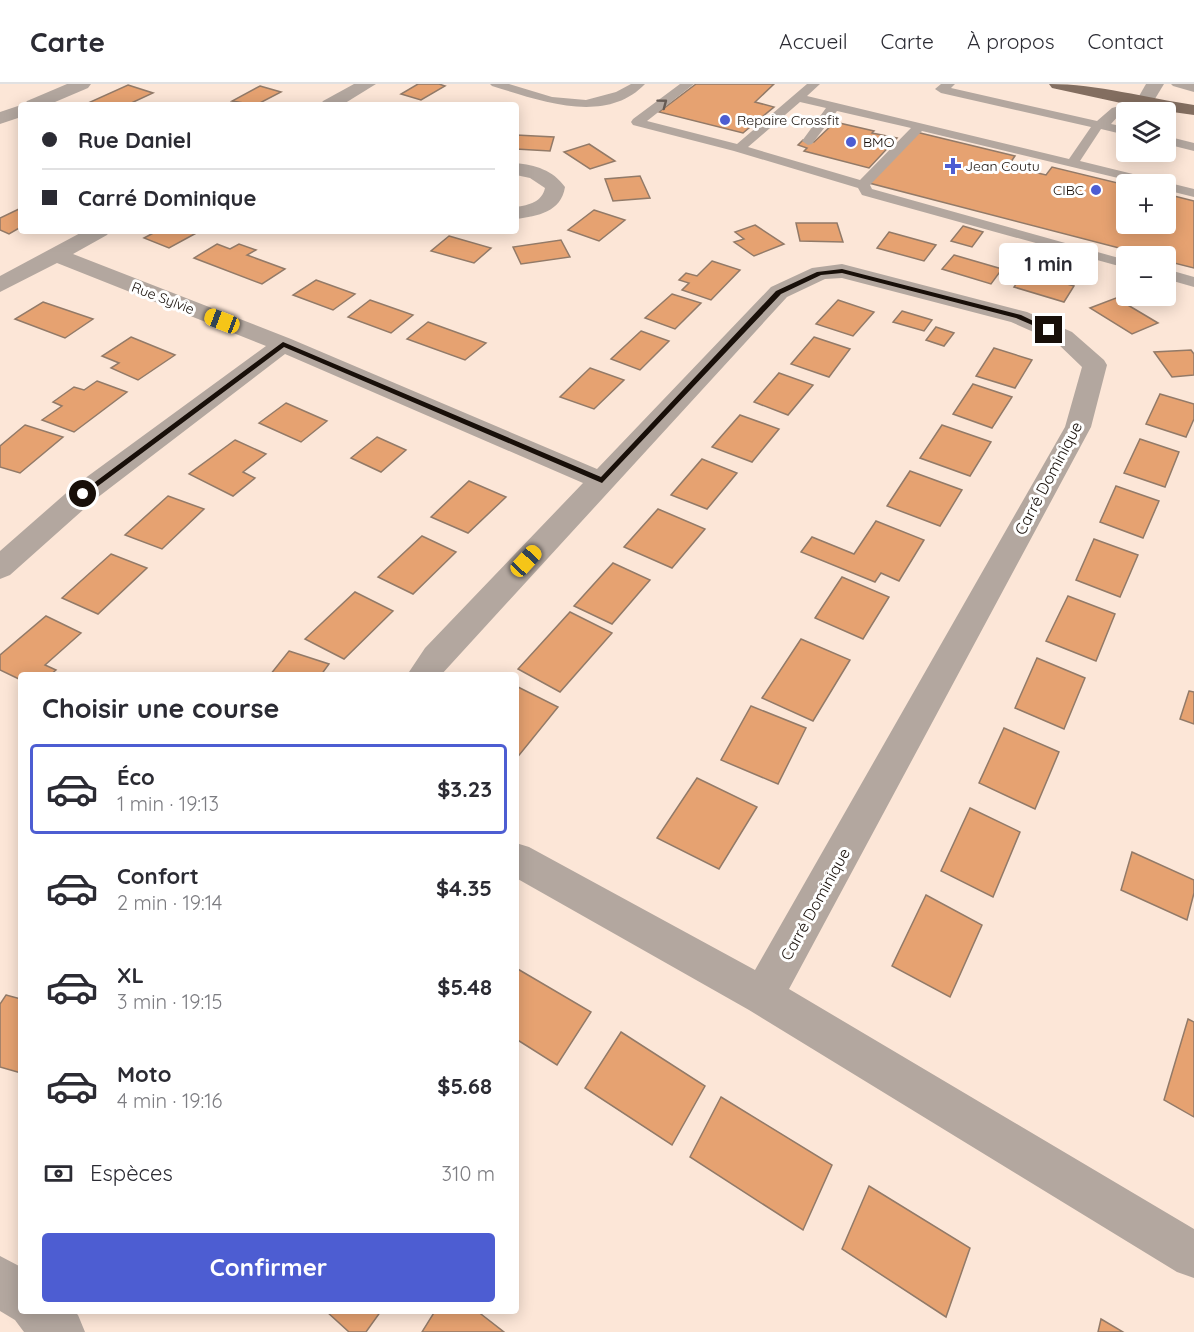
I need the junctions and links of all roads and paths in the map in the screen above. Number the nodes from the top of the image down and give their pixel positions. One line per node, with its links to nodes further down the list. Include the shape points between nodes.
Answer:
1 (82, 84): 14 (street)
2 (367, 84): 15 (street)
3 (496, 84): 4 (lane, via 566,103 588,104 618,98)
4 (639, 84)
5 (688, 84): 31 (lane, one-way to 5, via 637,122)
6 (814, 84): 13 (lane)
7 (928, 84): 11 (lane)
8 (1058, 84): 16 (main road)
9 (1155, 84): 17 (street)
10 (1178, 84): 12 (lane)
11 (945, 86): 26 (lane)
12 (1194, 88)
13 (799, 98): 18 (lane); 31 (lane)
14 (40, 102)
15 (334, 102)
16 (1139, 102)
17 (1145, 102)
18 (834, 106): 27 (lane); 32 (lane, via 805,144)
19 (1176, 107): 20 (main road)
20 (1194, 110)
21 (18, 111): 25 (street)
22 (1116, 111): 26 (lane)
23 (1176, 113): 24 (main road)
24 (1194, 118)
25 (0, 119)
26 (1098, 124): 28 (lane); 33 (lane)
27 (919, 127): 33 (lane); 36 (lane)
28 (1116, 128)
29 (1176, 142): 30 (lane)
30 (1194, 147)
31 (739, 148): 32 (lane)
32 (777, 158): 36 (lane)
33 (1072, 164): 35 (lane)
34 (519, 169): 39 (street, via 547,177 555,187 552,199 543,206)
35 (1116, 174)
36 (863, 185): 42 (lane, via 867,192)
37 (1176, 188): 38 (lane)
38 (1194, 193)
39 (519, 212)
40 (94, 234): 41 (street)
41 (55, 255): 45 (street); 46 (street, Rue Sylvie)
42 (1116, 261)
43 (1176, 277): 44 (lane)
44 (1194, 282)
45 (0, 285)
46 (283, 344): 47 (street, Rue Sylvie); 48 (street, via 83,494)
47 (602, 481): 49 (street, Carré Dominique); 51 (street, Carré Dominique, via 779,292 819,273 842,271 1019,317 1064,337 1095,365 1078,427)
48 (0, 568)
49 (425, 672)
50 (519, 861): 51 (street)
51 (763, 996): 52 (street)
52 (1194, 1255)
53 (0, 1280): 54 (street)
54 (18, 1295)
55 (40, 1314): 56 (street)
56 (61, 1332)

